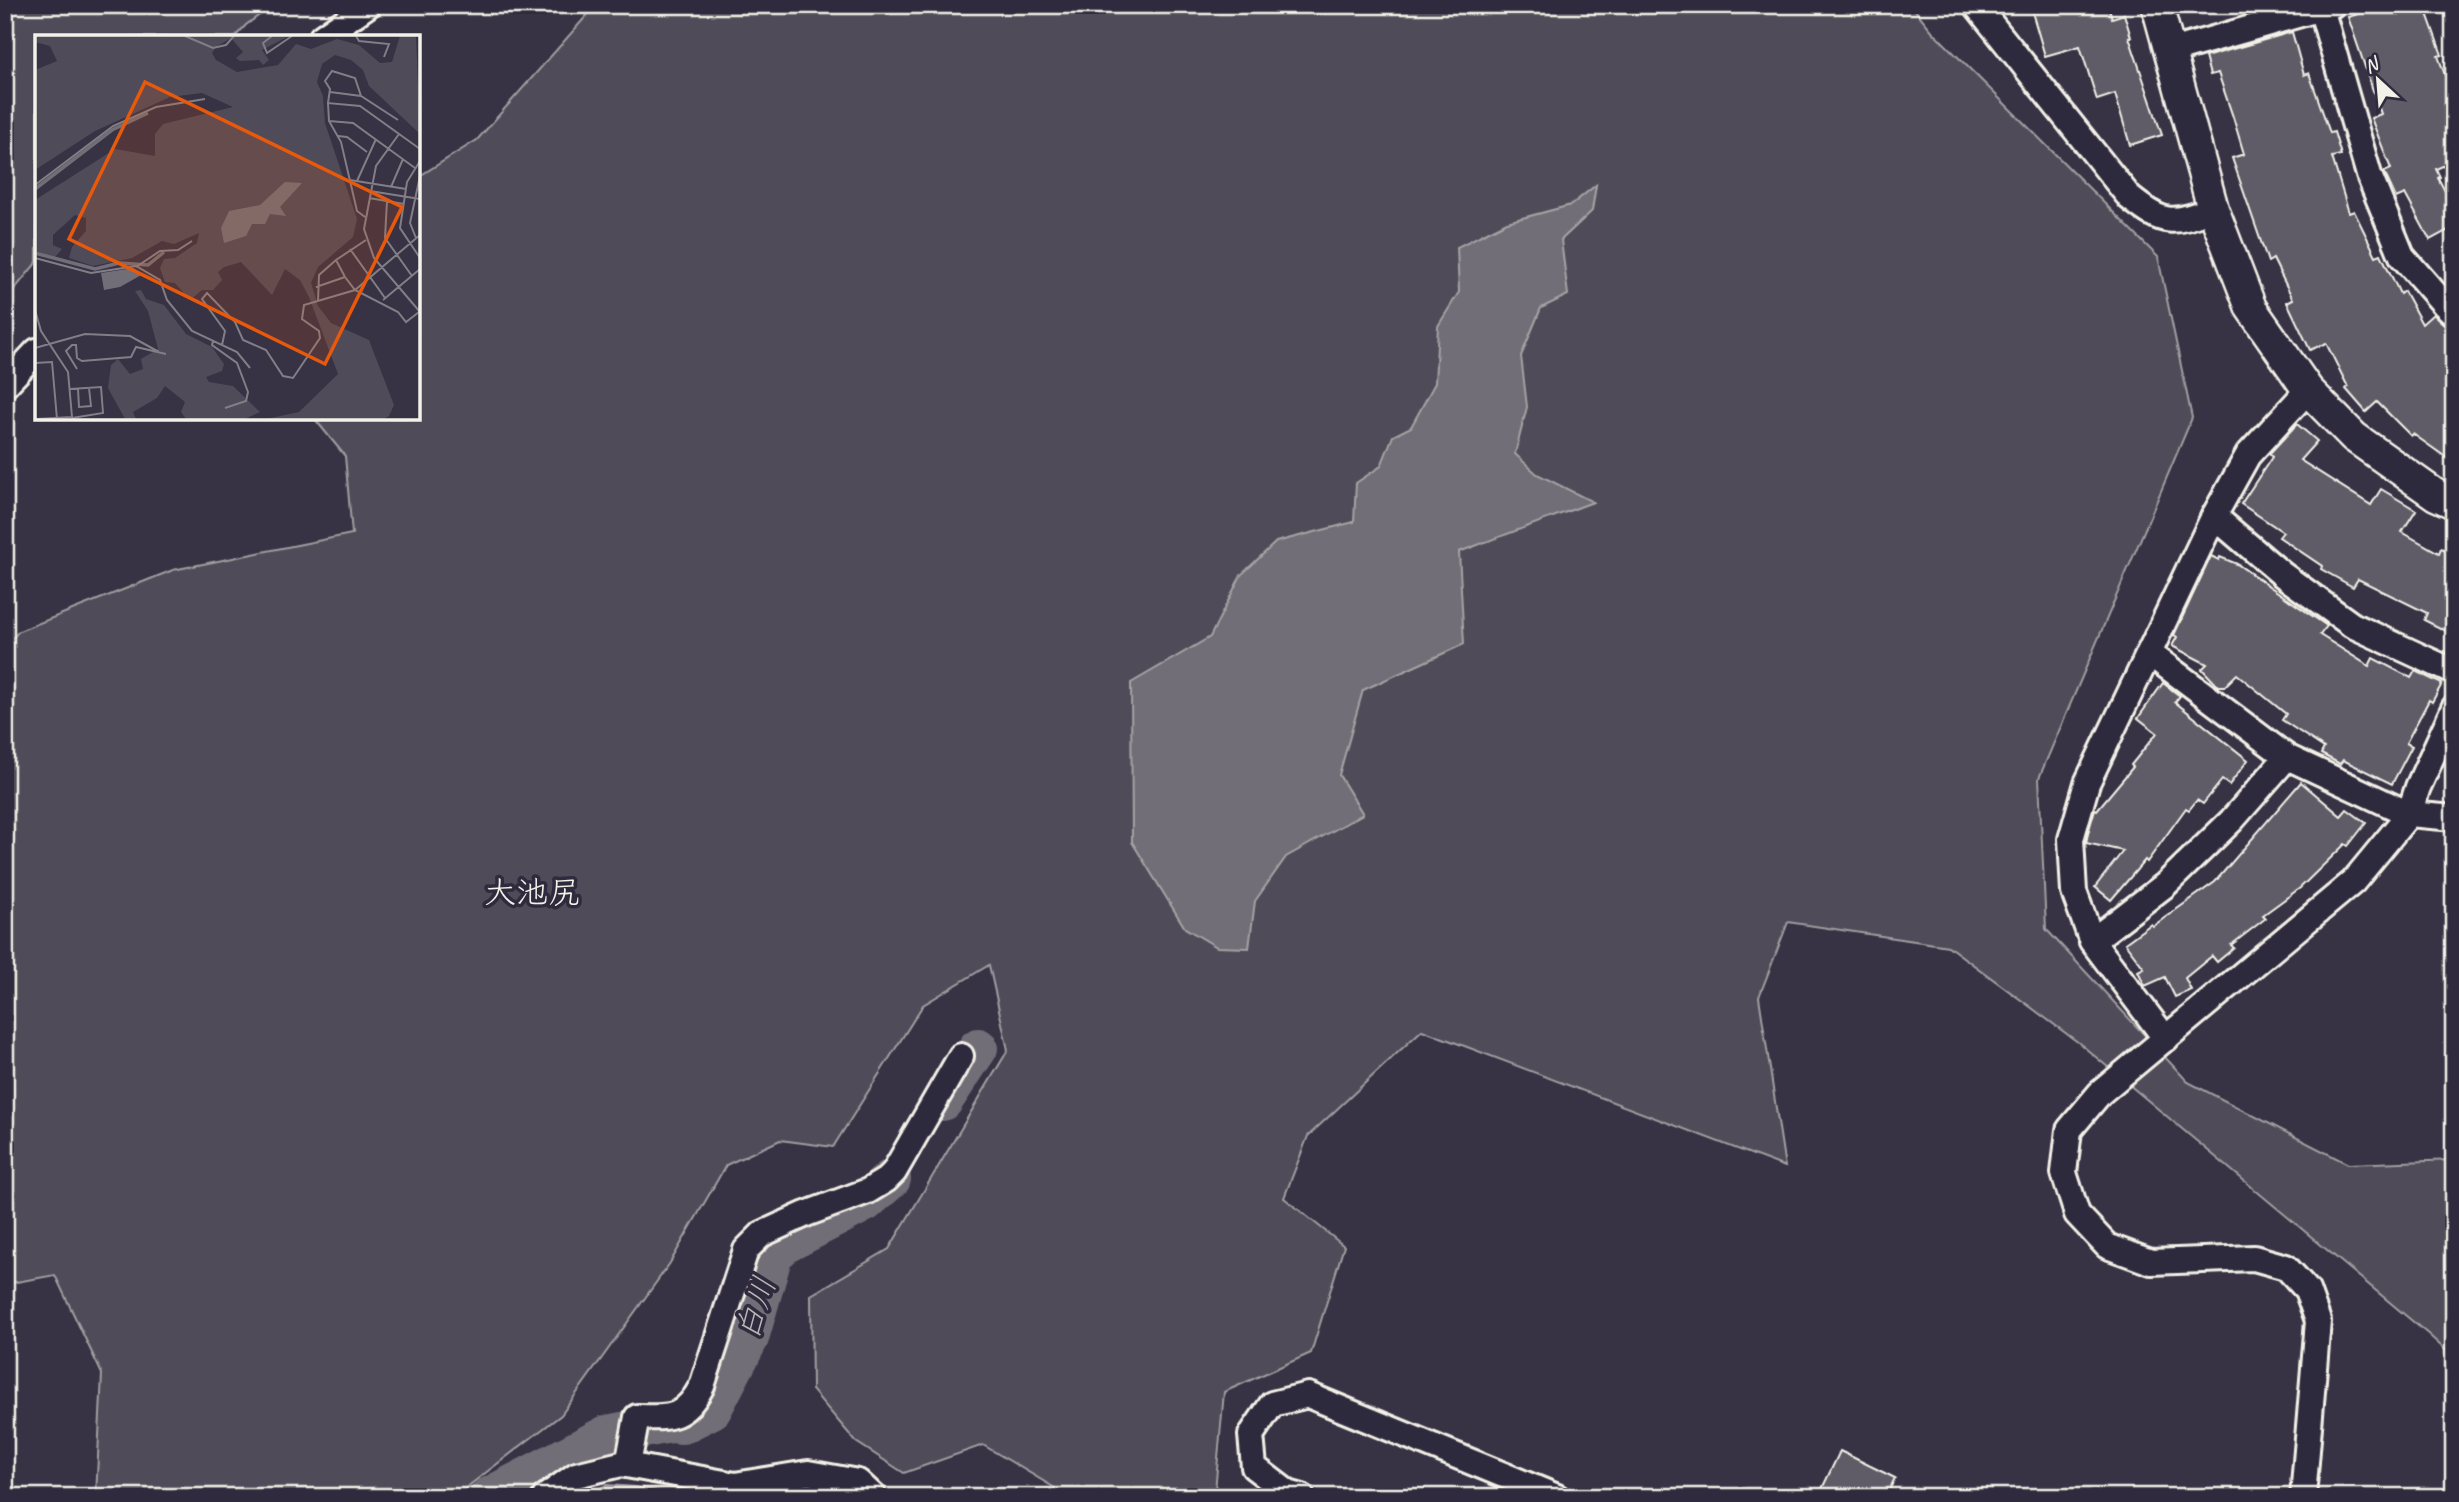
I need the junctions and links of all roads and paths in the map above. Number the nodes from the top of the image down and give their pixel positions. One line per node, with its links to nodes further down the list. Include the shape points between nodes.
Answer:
1 (368, 5): 5 (street)
2 (1976, 5): 7 (street, via 2130,198 2152,216 2180,221)
3 (2157, 5): 6 (street)
4 (2327, 7): 6 (street); 8 (street, via 2369,175 2402,256)
5 (325, 35)
6 (2171, 51): 7 (street)
7 (2213, 209): 11 (street, via 2251,308)
8 (2454, 313)
9 (35, 353): 10 (street)
10 (5, 385)
11 (2308, 390): 12 (street, via 2354,437); 13 (street, via 2248,455)
12 (2454, 503)
13 (2214, 516): 14 (street); 15 (street, via 2283,575 2352,625)
14 (2149, 653): 17 (street); 20 (street, via 2087,783 2071,839 2074,892)
15 (2454, 672)
16 (2454, 708): 18 (street)
17 (2287, 757): 18 (street); 20 (street, via 2232,820 2165,885)
18 (2409, 814): 19 (street); 21 (street, via 2353,883)
19 (2454, 818)
20 (2092, 941): 21 (street)
21 (2166, 1038): 28 (street, via 2099,1093 2069,1130 2064,1173 2077,1214 2106,1246 2151,1262 2253,1258 2286,1267 2307,1290 2318,1321)
22 (961, 1056): 23 (street, via 886,1180 762,1234 746,1250 702,1386 692,1404 670,1418 637,1417)
23 (628, 1465): 24 (street, via 576,1475); 25 (street, via 735,1485 808,1473 858,1482)
24 (545, 1497)
25 (874, 1497)
26 (1302, 1497): 27 (street, via 1288,1493 1254,1466 1251,1435 1272,1404 1308,1395)
27 (1557, 1497)
28 (2303, 1497)

